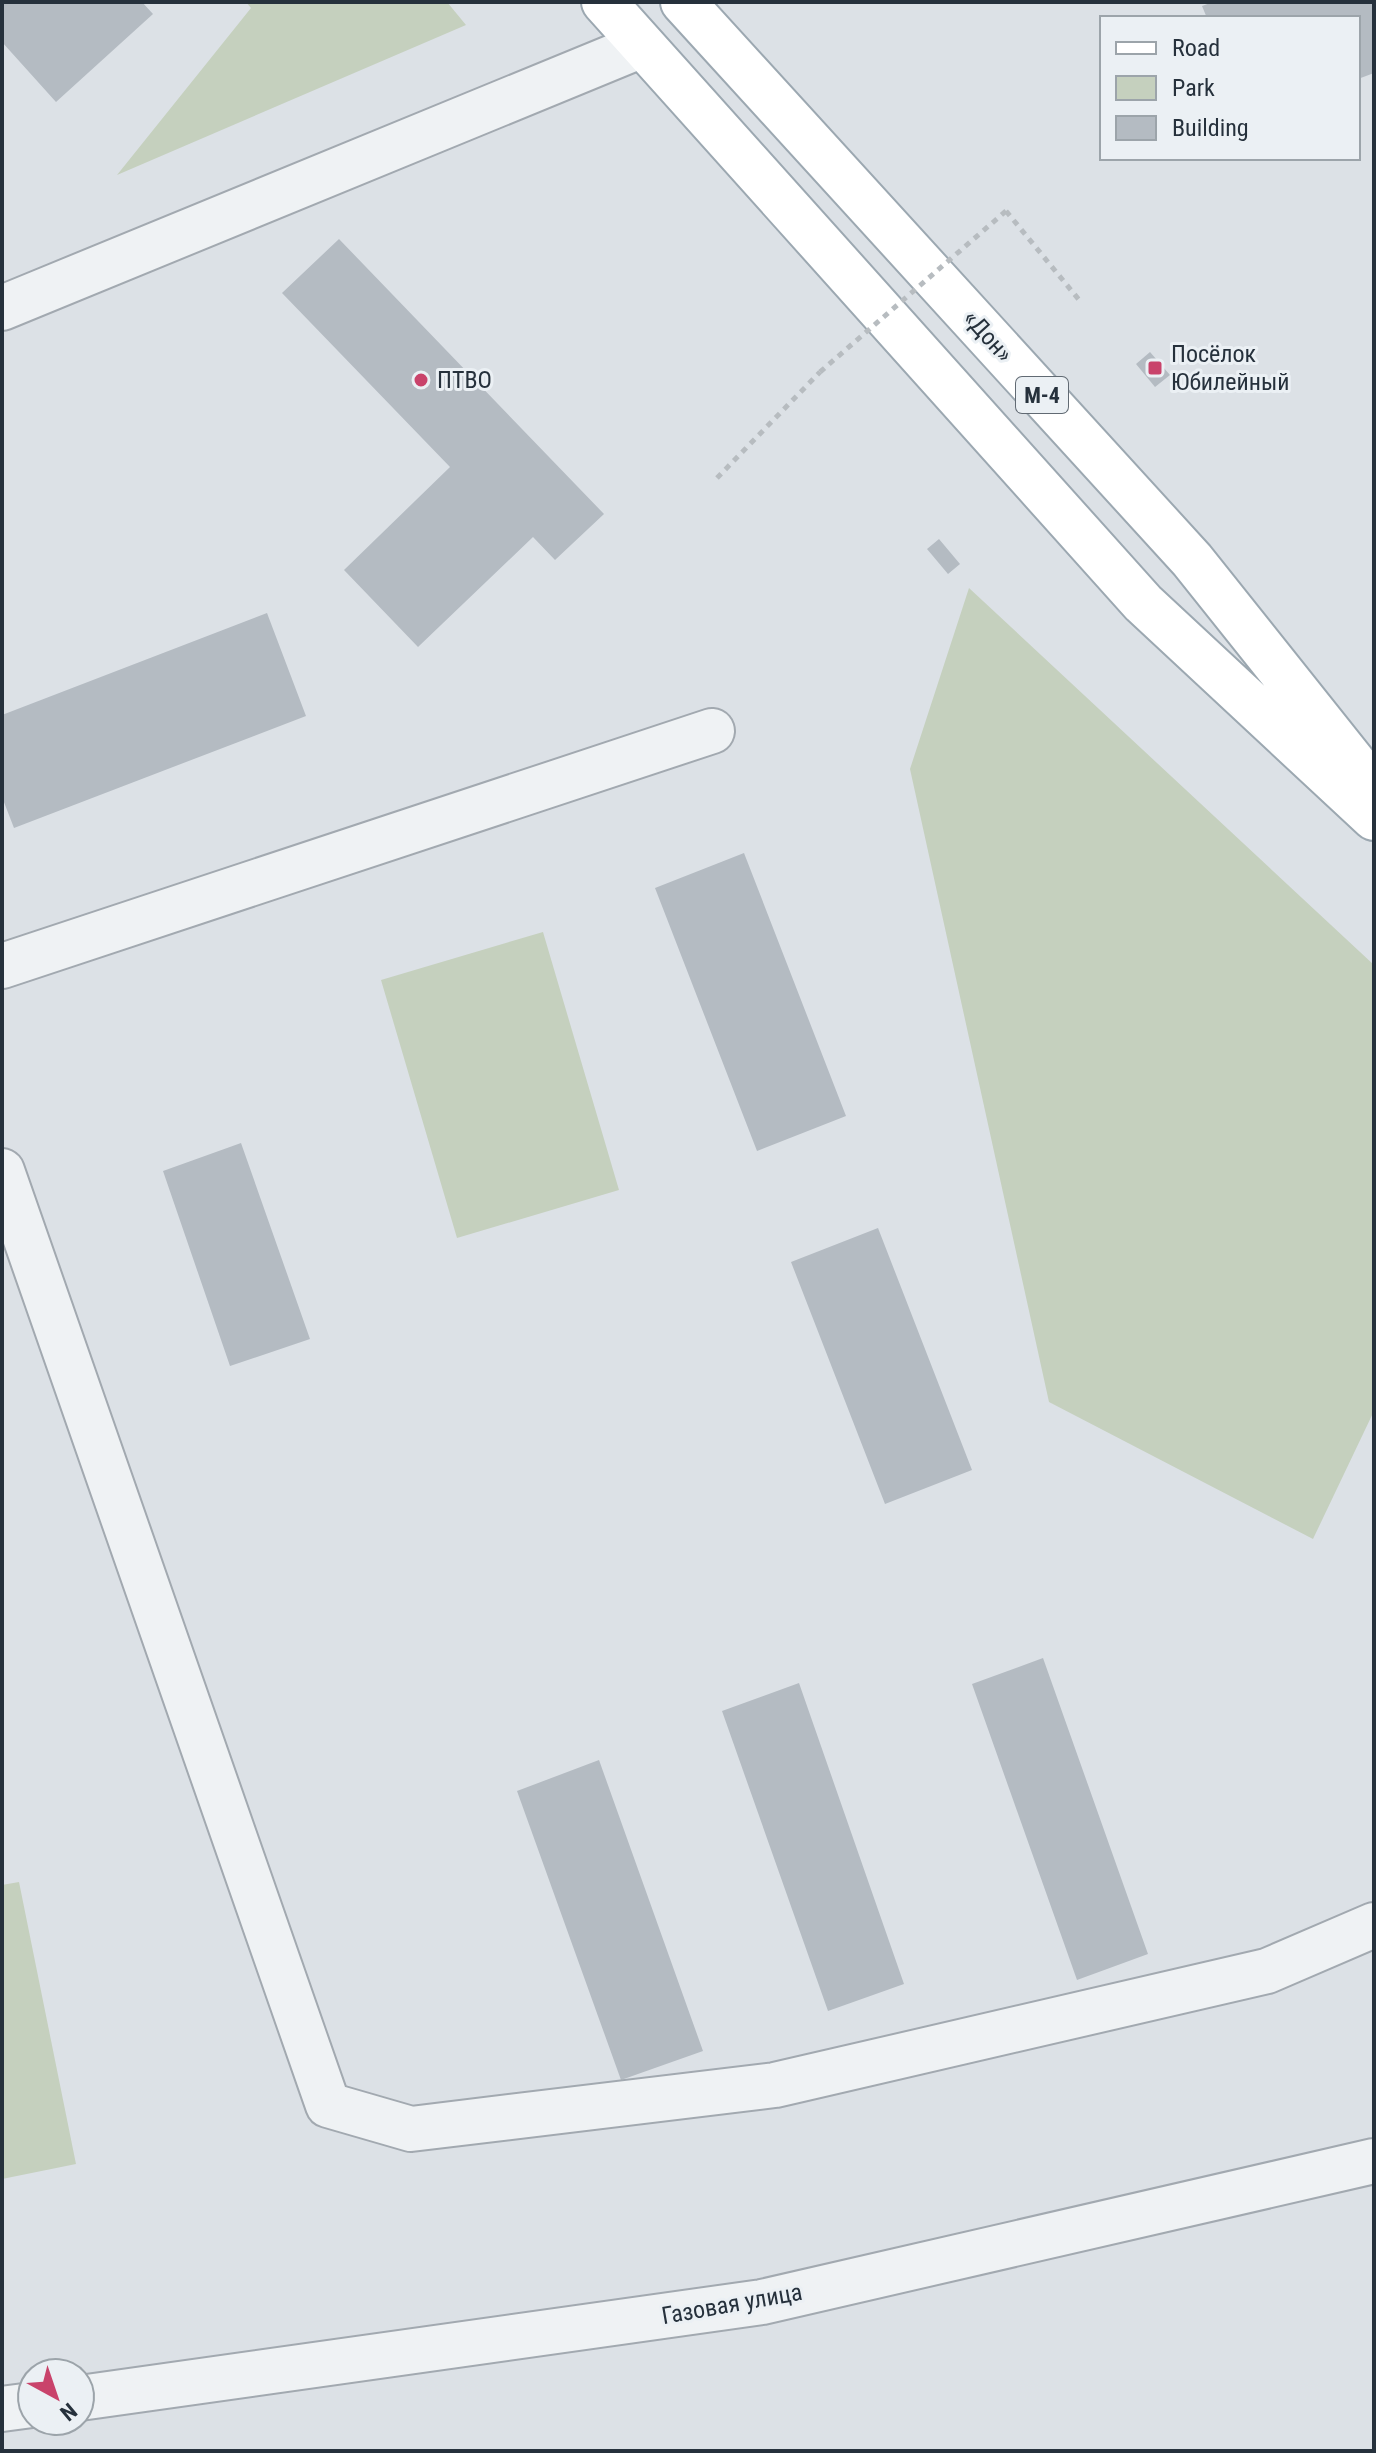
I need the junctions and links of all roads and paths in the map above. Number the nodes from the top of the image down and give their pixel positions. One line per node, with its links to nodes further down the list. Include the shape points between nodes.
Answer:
1 (604, 2): 3 (main road)
2 (699, 6): 8 (main road, «Дон» / М-4, via 1192,560)
3 (640, 46): 5 (street); 9 (main road, via 1143,603)
4 (1080, 301): 6 (path, bridge, via 1006,211 820,372)
5 (2, 308)
6 (717, 478)
7 (712, 731): 10 (street)
8 (1374, 789)
9 (1374, 818)
10 (2, 966)
11 (2, 1171): 12 (street, via 328,2105 411,2129 775,2085 1267,1971)
12 (1374, 1925)
13 (1374, 2161): 14 (street, Газовая улица, via 762,2302)
14 (96, 2396)

